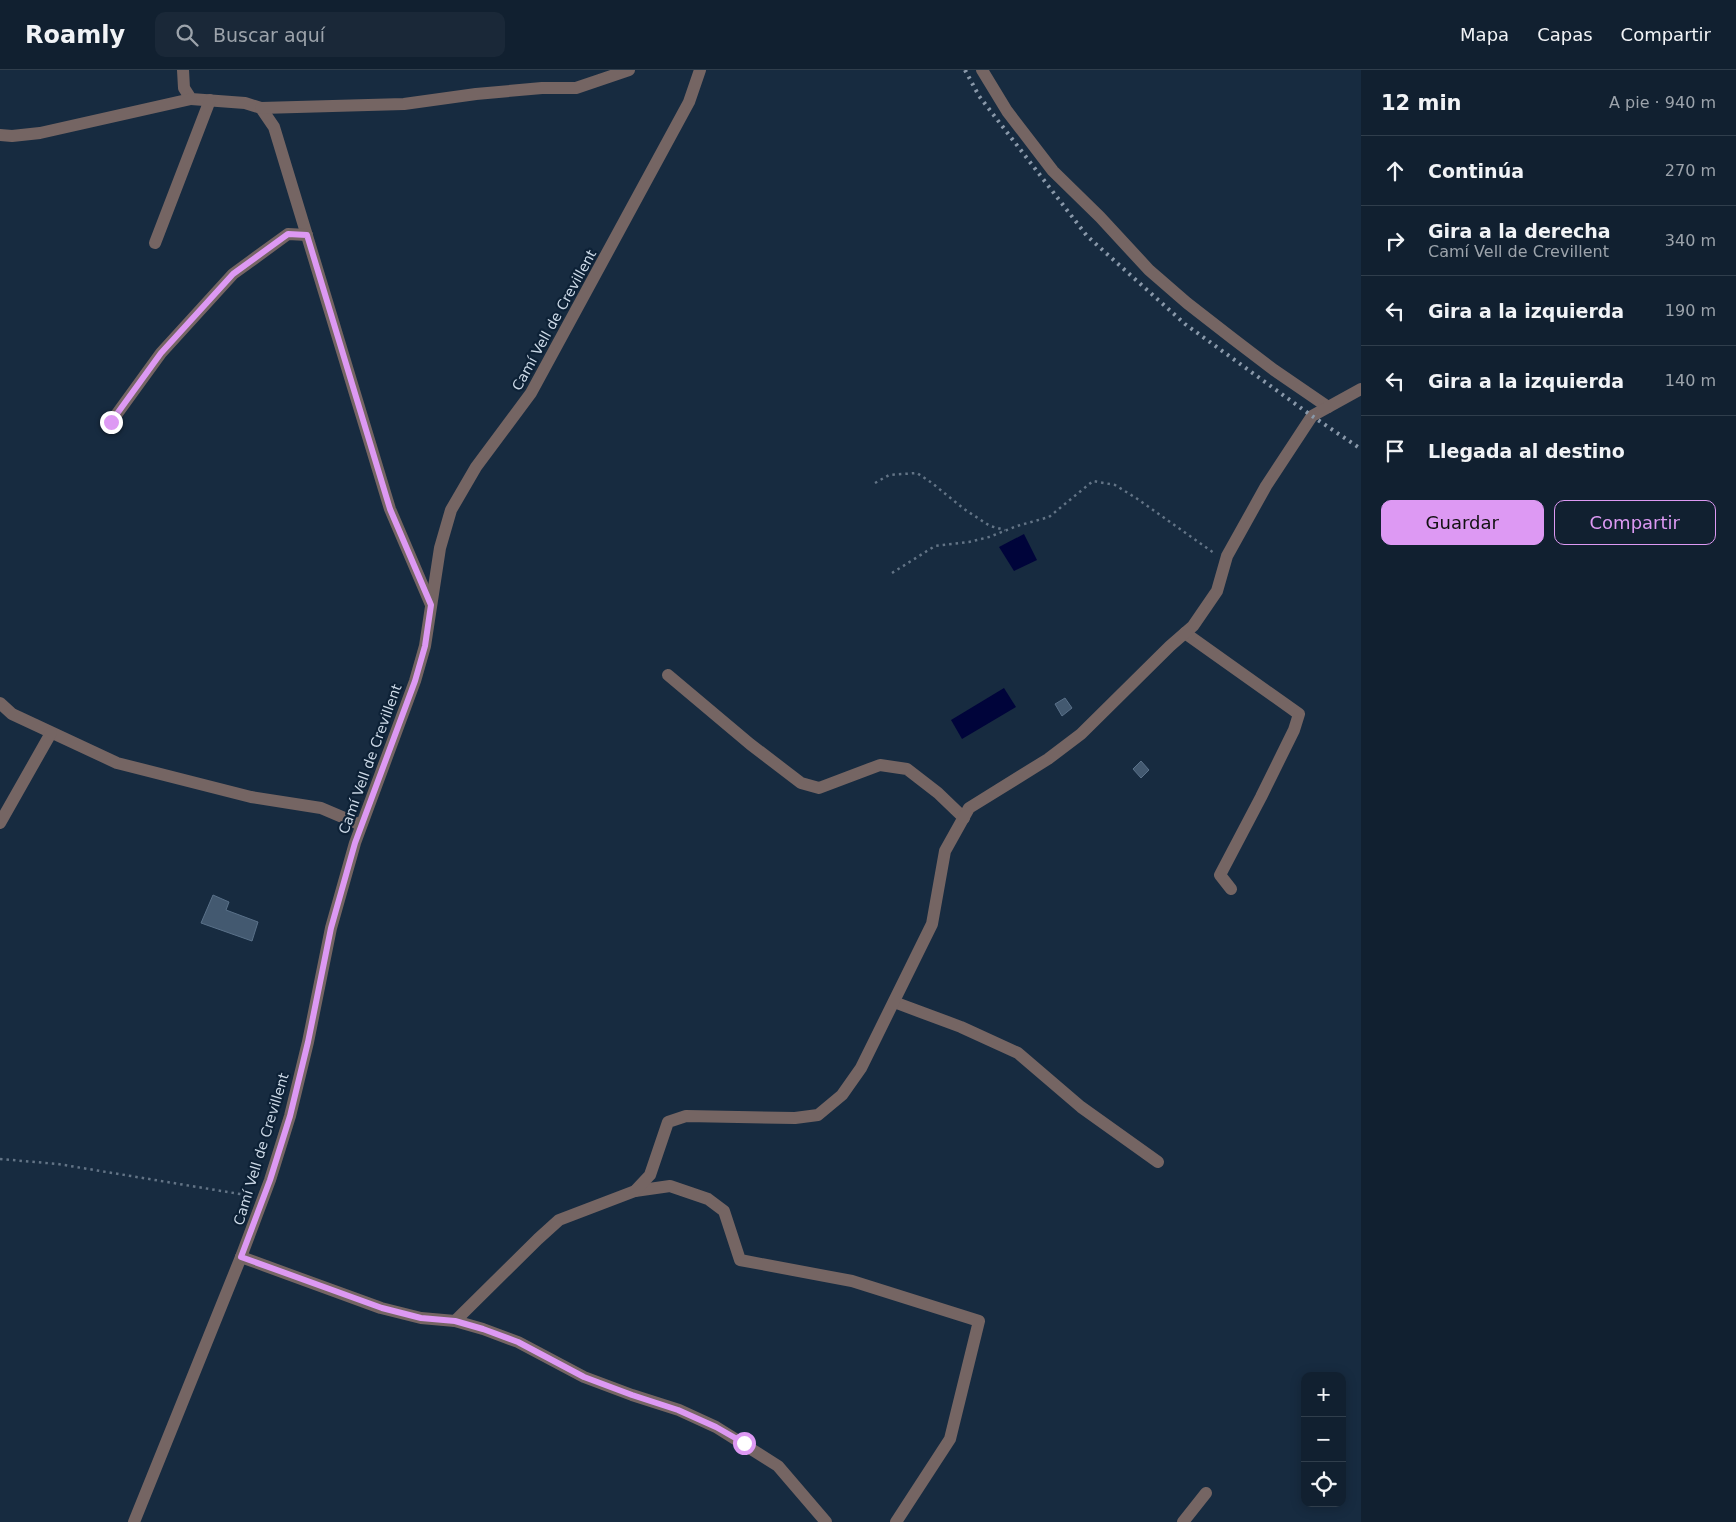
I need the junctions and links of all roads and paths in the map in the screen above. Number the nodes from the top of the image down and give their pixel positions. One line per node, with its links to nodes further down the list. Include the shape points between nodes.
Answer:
1 (183, 70): 5 (street, via 184,88)
2 (629, 70): 7 (street, via 576,88 476,94 404,104)
3 (700, 70): 18 (street, Camí Vell de Crevillent, via 685,110 531,393 476,467 451,510 440,548)
4 (982, 70): 12 (street, via 1007,111 1053,171 1149,270 1274,370)
5 (191, 99): 6 (street); 8 (street, via 40,133)
6 (210, 100): 7 (street); 10 (street)
7 (261, 108): 9 (street, via 274,127)
8 (0, 135)
9 (307, 235): 13 (street, via 288,234 233,274 161,353); 18 (street, via 390,509)
10 (155, 243)
11 (1361, 388): 12 (street)
12 (1328, 407): 16 (street, via 1312,416 1266,486)
13 (111, 422)
14 (875, 483): 15 (path, via 888,475 917,473 964,510 990,526)
15 (1006, 530): 16 (path, via 1049,517 1093,481 1115,485); 17 (path, via 969,542 935,546)
16 (1226, 562): 19 (street, via 1216,591)
17 (892, 572)
18 (431, 605): 25 (street, Camí Vell de Crevillent, via 425,646 415,681)
19 (1185, 633): 23 (street, via 1081,734 1048,759 969,808); 26 (street, via 1299,714 1294,730 1220,875)
20 (668, 675): 23 (street, via 801,783 819,788 880,765 907,769)
21 (0, 703): 22 (street, via 12,714)
22 (51, 733): 24 (street); 25 (street, via 116,763 252,797 321,808)
23 (964, 818): 27 (street, via 945,851 932,924)
24 (0, 823)
25 (361, 825): 31 (street, Camí Vell de Crevillent, via 331,928 290,1116)
26 (1231, 889)
27 (894, 1002): 29 (street, via 1018,1053 1080,1107); 30 (street, via 842,1095 818,1115 795,1118 686,1116 668,1122 650,1175)
28 (0, 1159): 31 (path, via 58,1164)
29 (1158, 1162)
30 (635, 1191): 33 (street, via 559,1220); 37 (street, via 670,1186 708,1199 724,1211 740,1260 852,1281 978,1321 950,1439)
31 (263, 1197): 32 (street, Camí Vell de Crevillent)
32 (241, 1257): 33 (street, via 382,1308 421,1318); 35 (street, Camí Vell de Crevillent)
33 (455, 1321): 36 (street, via 518,1342 584,1377 716,1427 778,1466)
34 (1206, 1493): 38 (street)
35 (134, 1522)
36 (826, 1522)
37 (896, 1522)
38 (1183, 1522)

